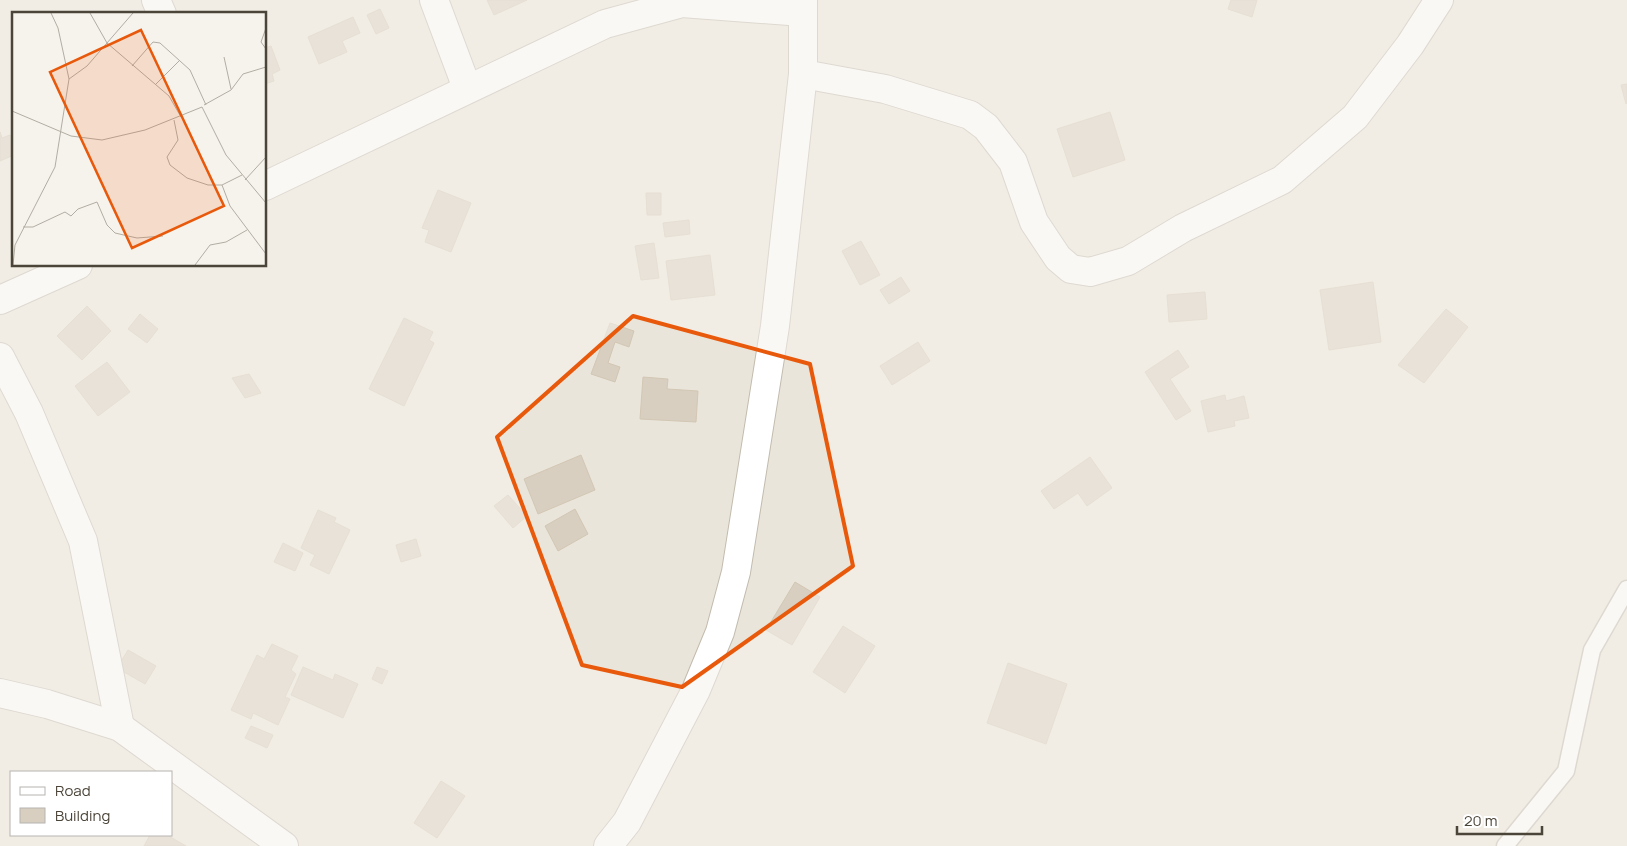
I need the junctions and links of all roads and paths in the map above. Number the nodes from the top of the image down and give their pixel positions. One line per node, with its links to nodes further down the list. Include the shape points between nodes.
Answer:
1 (156, 0): 5 (street)
2 (434, 0): 7 (street)
3 (1439, 0): 6 (street, via 1410,45 1354,117 1282,180 1183,228 1128,261 1090,272 1071,270 1058,258 1034,222 1013,162 986,127 970,115 885,89)
4 (803, 6): 6 (street); 7 (street, via 682,4 605,24)
5 (161, 12)
6 (803, 74): 16 (street, via 775,326 736,572 720,632 696,690 627,822)
7 (466, 88): 8 (street)
8 (266, 186)
9 (76, 266): 10 (street)
10 (0, 300)
11 (0, 357): 14 (street, via 29,413 83,541)
12 (1627, 588): 17 (lane, via 1592,650 1566,771)
13 (0, 694): 14 (street, via 47,704)
14 (120, 727): 15 (street)
15 (284, 846)
16 (608, 846)
17 (1505, 846)

